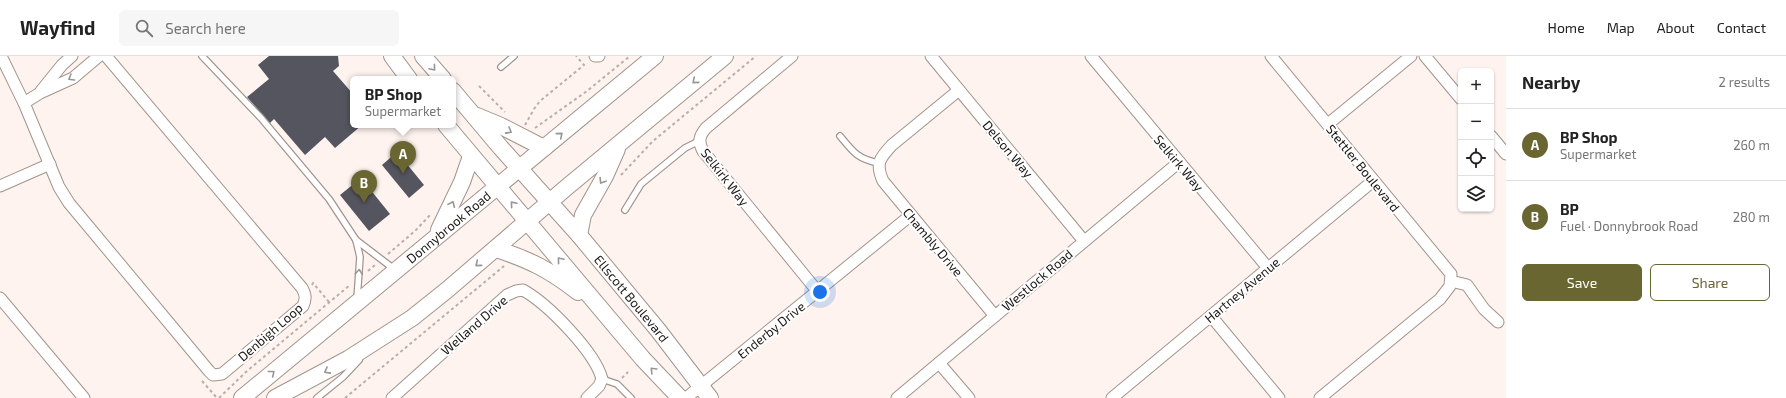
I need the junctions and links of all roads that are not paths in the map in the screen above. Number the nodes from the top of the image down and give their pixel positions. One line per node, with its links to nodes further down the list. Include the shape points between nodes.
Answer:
1 (1, 56): 26 (street, Denbigh Loop)
2 (72, 56): 23 (street)
3 (99, 56): 23 (street, one-way to 23, via 74,78)
4 (106, 56): 38 (street, Denbigh Loop, via 304,291 303,306 222,374 213,374 81,219 59,187)
5 (202, 56): 50 (lane, via 262,118 328,199)
6 (392, 56): 20 (main road)
7 (423, 56): 21 (main road, one-way to 21)
8 (514, 56): 19 (lane)
9 (595, 56): 10 (street)
10 (599, 56)
11 (655, 56): 34 (main road, Donnybrook Road, one-way to 11)
12 (725, 56): 33 (main road, one-way to 33)
13 (792, 56): 32 (street, Selkirk Way, via 706,128 700,134)
14 (932, 56): 22 (street, Delson Way)
15 (1091, 56): 37 (street, Selkirk Way)
16 (1271, 56): 28 (street, Stettler Boulevard)
17 (1411, 56): 28 (street)
18 (1425, 56): 25 (street)
19 (501, 67)
20 (407, 76)
21 (440, 76)
22 (959, 90): 39 (street, via 892,145 882,155); 51 (street, Delson Way)
23 (40, 94): 26 (street)
24 (456, 95): 27 (main road, Ellscott Boulevard)
25 (1458, 95)
26 (24, 103): 38 (street, Denbigh Loop)
27 (473, 115): 34 (main road, one-way to 34, via 501,126 522,130); 40 (main road, Ellscott Boulevard)
28 (1328, 124): 41 (street, Stettler Boulevard)
29 (448, 128): 36 (main road)
30 (840, 136): 39 (lane, via 856,155)
31 (1494, 140): 35 (street)
32 (699, 141): 45 (lane, via 685,148 641,184); 56 (street, Selkirk Way, via 703,151)
33 (618, 146): 44 (main road); 48 (main road, one-way to 48, via 583,215)
34 (544, 148): 40 (main road, Donnybrook Road)
35 (1506, 154)
36 (471, 156): 43 (main road); 49 (main road, one-way to 36, via 447,215)
37 (1178, 163): 51 (street, Westlock Road); 53 (street, Selkirk Way)
38 (50, 164): 42 (street)
39 (878, 164): 46 (street, Chambly Drive, via 883,181)
40 (519, 168): 43 (main road, Donnybrook Road); 44 (main road, Ellscott Boulevard)
41 (1372, 181): 53 (street, Hartney Avenue); 55 (street, Stettler Boulevard, via 1448,270)
42 (0, 186)
43 (497, 186): 47 (main road, one-way to 43); 49 (main road, Donnybrook Road)
44 (550, 202): 47 (main road); 48 (main road, Ellscott Boulevard)
45 (625, 210)
46 (911, 215): 56 (street, Enderby Drive); 60 (street, Chambly Drive)
47 (528, 222): 52 (main road); 59 (main road, one-way to 47)
48 (579, 235): 66 (main road, Ellscott Boulevard)
49 (434, 239): 54 (main road, Donnybrook Road)
50 (356, 240): 54 (lane); 58 (lane, one-way to 50, via 360,257)
51 (1084, 241): 60 (street, Westlock Road)
52 (496, 249): 59 (main road, via 542,266); 63 (main road, one-way to 63, via 412,318)
53 (1268, 268): 61 (street, Hartney Avenue)
54 (396, 270): 58 (main road, Donnybrook Road)
55 (1451, 281): 62 (street, via 1466,285 1484,309); 80 (street, via 1447,292 1440,299)
56 (818, 292): 66 (street, Enderby Drive)
57 (0, 298): 67 (street)
58 (357, 303): 68 (main road, Donnybrook Road, one-way to 58)
59 (603, 311): 74 (main road, one-way to 59)
60 (994, 316): 64 (street, Westlock Road)
61 (1211, 316): 78 (street, Hartney Avenue); 79 (street)
62 (1498, 322)
63 (376, 342): 69 (main road, one-way to 69); 70 (lane)
64 (939, 363): 76 (street, Westlock Road); 77 (street)
65 (602, 379): 71 (street, Welland Drive, via 596,363 553,313 523,290 507,295); 72 (street); 73 (lane, via 616,384)
66 (706, 392): 75 (street, Enderby Drive)
67 (84, 398)
68 (242, 398)
69 (275, 398)
70 (317, 398)
71 (392, 398)
72 (587, 398)
73 (631, 398)
74 (680, 398)
75 (686, 398)
76 (897, 398)
77 (969, 398)
78 (1112, 398)
79 (1279, 398)
80 (1320, 398)

